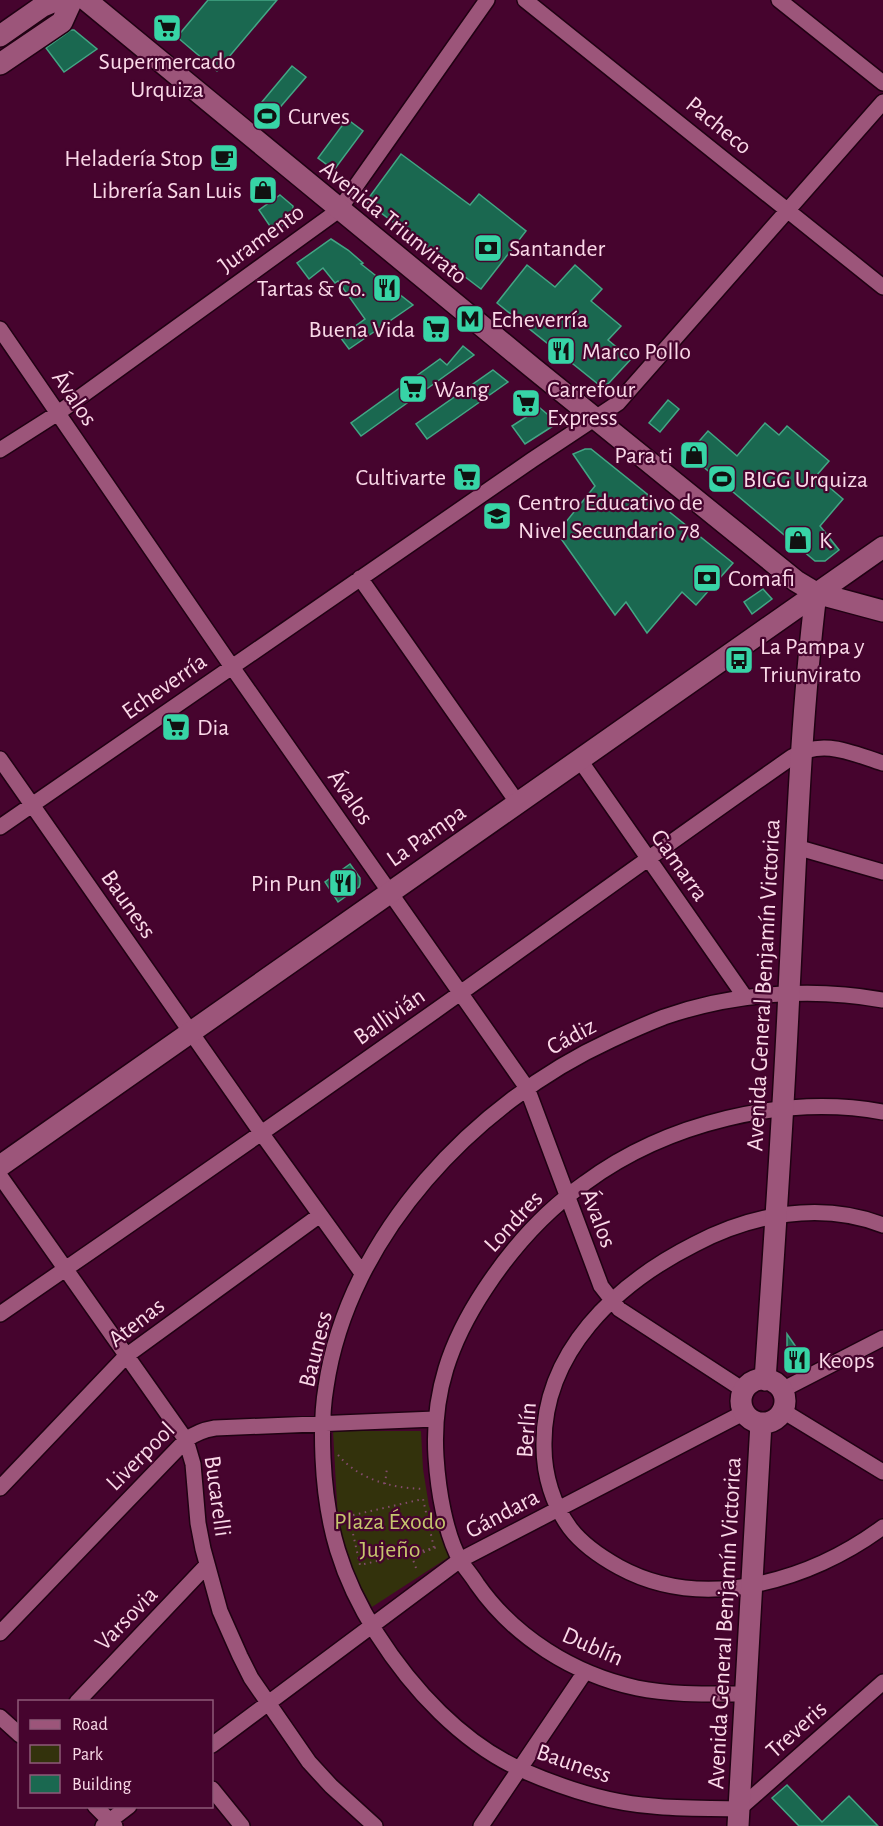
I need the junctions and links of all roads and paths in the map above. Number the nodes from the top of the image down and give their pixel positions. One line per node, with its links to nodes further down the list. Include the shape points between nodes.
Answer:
1 (57, 0): 7 (street)
2 (72, 0): 8 (street, via 62,22)
3 (86, 0): 11 (street, Avenida Triunvirato)
4 (488, 0): 11 (street, Juramento)
5 (525, 0): 12 (street, Pacheco)
6 (779, 0): 9 (street)
7 (0, 36)
8 (0, 64)
9 (883, 83)
10 (883, 102): 12 (street, Echeverría)
11 (339, 210): 15 (street, Juramento); 16 (street, Avenida Triunvirato)
12 (789, 210): 13 (street, Pacheco); 16 (street, Echeverría, via 618,403)
13 (883, 287)
14 (0, 329): 15 (street, Ávalos)
15 (58, 413): 17 (street, Juramento); 22 (street, Ávalos)
16 (594, 418): 19 (street, Echeverría); 20 (street, Avenida Triunvirato)
17 (0, 450)
18 (883, 547): 20 (street, La Pampa)
19 (360, 578): 22 (street, Echeverría); 27 (street)
20 (816, 593): 21 (street, Avenida Triunvirato); 23 (street, Avenida General Benjamín Victorica); 25 (street, La Pampa)
21 (883, 611)
22 (232, 666): 28 (street, Echeverría); 33 (street, Ávalos)
23 (802, 751): 26 (street, via 825,747); 30 (street, Avenida General Benjamín Victorica); 31 (street, Ballivián)
24 (0, 759): 28 (street, Bauness)
25 (579, 759): 27 (street, La Pampa); 31 (street, Gamarra)
26 (883, 763)
27 (517, 802): 33 (street, La Pampa)
28 (32, 805): 29 (street, Echeverría); 38 (street, Bauness)
29 (0, 827)
30 (796, 847): 32 (street); 35 (street, Avenida General Benjamín Victorica)
31 (648, 858): 34 (street, Ballivián); 36 (street, Gamarra)
32 (883, 872)
33 (390, 892): 34 (street, Ávalos); 38 (street, La Pampa)
34 (461, 993): 39 (street, Ávalos); 42 (street, Ballivián)
35 (789, 994): 36 (street, Cádiz); 37 (street, Cádiz); 40 (street, Avenida General Benjamín Victorica)
36 (745, 997): 39 (street, Cádiz, via 661,1018 592,1049)
37 (883, 1000)
38 (191, 1032): 42 (street, Bauness); 43 (street, La Pampa)
39 (527, 1088): 45 (street, Ávalos); 50 (street, Cádiz, via 502,1106 426,1178 384,1235)
40 (782, 1108): 41 (street, Londres, via 819,1106); 45 (street, Londres, via 677,1134 612,1165); 47 (street, Avenida General Benjamín Victorica)
41 (883, 1112)
42 (262, 1134): 46 (street, Bauness); 49 (street, Ballivián)
43 (0, 1166)
44 (0, 1176): 49 (street, Bucarelli)
45 (567, 1197): 51 (street, Ávalos, via 601,1286); 59 (street, Londres, via 514,1248 476,1304 442,1378)
46 (320, 1215): 50 (street, Bauness); 54 (street, Atenas)
47 (775, 1215): 48 (street, Berlín, via 825,1212); 51 (street, Berlín, via 724,1230 691,1245); 55 (street, Avenida General Benjamín Victorica)
48 (883, 1225)
49 (66, 1268): 52 (street, Ballivián); 54 (street, Bucarelli)
50 (363, 1273): 60 (street, Bauness, via 334,1351)
51 (611, 1301): 56 (street, Ávalos); 68 (street, Berlín, via 577,1340 553,1385 543,1435 544,1460)
52 (0, 1314)
53 (883, 1338): 55 (street)
54 (126, 1356): 61 (street, Bucarelli); 66 (street, Atenas)
55 (774, 1385): 56 (street, via 753,1382); 57 (street, via 785,1401)
56 (745, 1391): 58 (street, via 742,1402)
57 (783, 1412): 58 (street, via 773,1420); 64 (street)
58 (753, 1418): 68 (street, Gándara); 74 (street, Avenida General Benjamín Victorica)
59 (435, 1419): 60 (street, Liverpool); 67 (street, Londres)
60 (323, 1423): 61 (street, Liverpool, via 214,1428); 75 (street, Bauness, via 324,1487 330,1527 342,1568)
61 (186, 1440): 72 (street, Bucarelli); 76 (street, Liverpool)
62 (337, 1453): 65 (path, via 363,1476)
63 (387, 1468): 65 (path)
64 (883, 1472)
65 (385, 1484): 67 (path)
66 (0, 1488)
67 (439, 1489): 71 (street, Londres)
68 (558, 1508): 71 (street, Gándara); 74 (street, Berlín, via 588,1547 630,1573 653,1582 702,1590)
69 (883, 1527): 74 (street, Berlín, via 828,1560)
70 (434, 1548): 70 (path, via 423,1499 349,1516 360,1565); 73 (path, via 412,1557)
71 (460, 1560): 75 (street, Gándara); 77 (street, Dublín, via 486,1597 519,1630)
72 (207, 1565): 80 (street, Varsovia); 81 (street, Bucarelli, via 220,1611)
73 (416, 1568)
74 (751, 1585): 79 (street, Avenida General Benjamín Victorica)
75 (372, 1625): 81 (street, Gándara); 85 (street, Bauness, via 424,1697 479,1744)
76 (0, 1633)
77 (585, 1672): 79 (street, Dublín, via 638,1688); 85 (street)
78 (883, 1682): 89 (street, Treveris)
79 (745, 1694): 89 (street, Avenida General Benjamín Victorica)
80 (78, 1700)
81 (268, 1703): 84 (street, Gándara); 92 (street, Bucarelli, via 309,1762)
82 (0, 1717): 83 (street)
83 (18, 1733)
84 (213, 1744)
85 (519, 1769): 89 (street, Bauness, via 624,1803); 93 (street)
86 (213, 1790): 91 (street)
87 (97, 1808): 90 (street)
88 (127, 1808): 90 (street)
89 (738, 1818)
90 (109, 1824)
91 (242, 1826)
92 (375, 1826)
93 (480, 1826)

